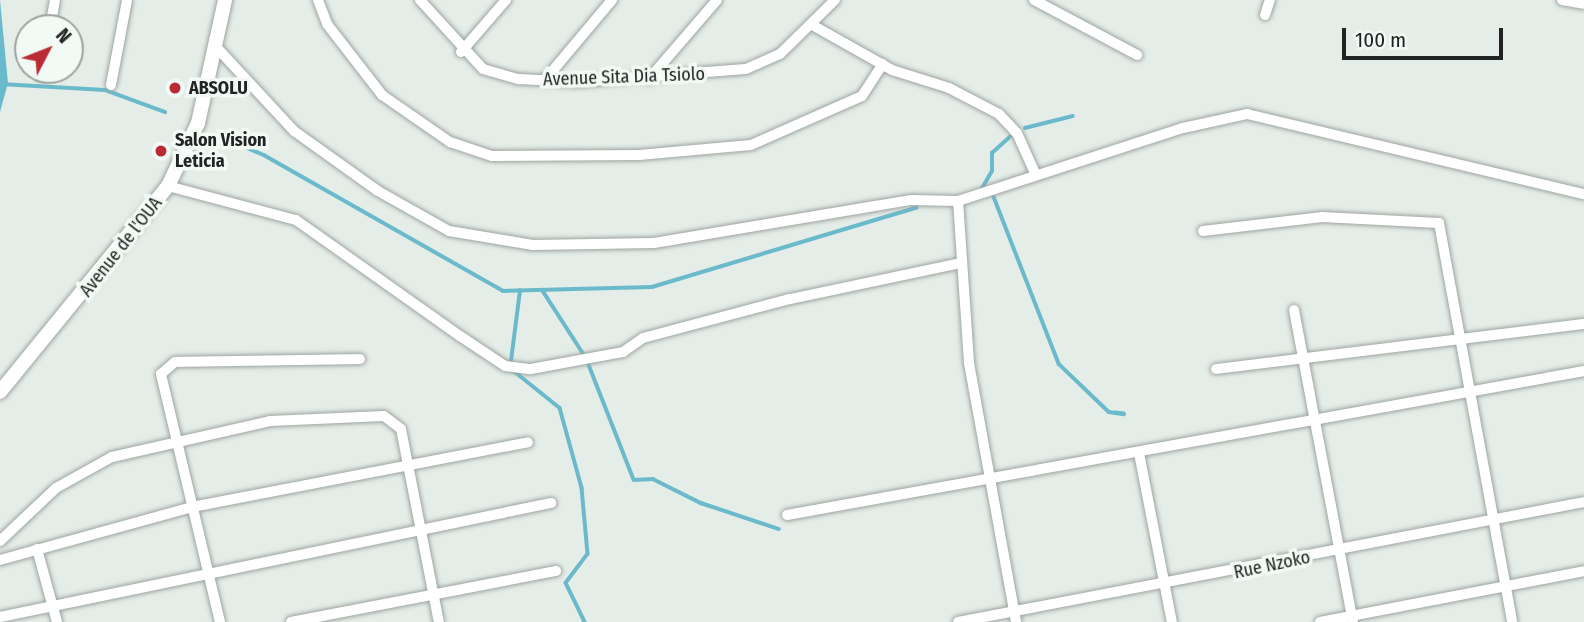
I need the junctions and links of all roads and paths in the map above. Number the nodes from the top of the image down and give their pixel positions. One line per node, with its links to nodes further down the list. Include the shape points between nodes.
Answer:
1 (127, 0): 21 (street)
2 (225, 0): 15 (main road, Avenue de l'OUA)
3 (318, 0): 18 (street, via 327,24 382,95 450,142 492,156 639,155 751,145 862,96)
4 (419, 0): 16 (street, Avenue Sita Dia Tsiolo)
5 (506, 0): 16 (street)
6 (612, 0): 20 (street)
7 (717, 0): 19 (street)
8 (835, 0): 14 (street, Avenue Sita Dia Tsiolo)
9 (1034, 0): 17 (street)
10 (1270, 0): 13 (street)
11 (1562, 0): 12 (street)
12 (1584, 4)
13 (1265, 15)
14 (814, 26): 18 (street); 19 (street, Avenue Sita Dia Tsiolo, via 780,54 746,69)
15 (219, 50): 23 (main road, Avenue de l'OUA, via 194,133); 25 (street, via 279,118 322,152 449,231 482,239 572,247 654,243 911,200)
16 (461, 52): 20 (street, Avenue Sita Dia Tsiolo, via 498,75)
17 (1137, 55)
18 (883, 64): 22 (street, via 999,114 1017,133)
19 (649, 79): 20 (street, Avenue Sita Dia Tsiolo)
20 (544, 81)
21 (111, 85)
22 (1035, 173): 24 (street, via 1247,114); 25 (street)
23 (168, 186): 27 (street, via 296,220 505,366 531,369 623,352 643,338 790,299); 36 (main road, Avenue de l'OUA)
24 (1584, 194)
25 (958, 201): 27 (street)
26 (1203, 231): 30 (street, via 1322,217 1439,223)
27 (961, 263): 42 (street)
28 (1294, 310): 31 (street)
29 (1584, 324): 30 (street)
30 (1456, 335): 31 (street); 35 (street)
31 (1301, 357): 33 (street); 37 (street)
32 (360, 359): 38 (street, via 175,362 161,374)
33 (1216, 369)
34 (1584, 371): 35 (street)
35 (1466, 391): 37 (street); 47 (street)
36 (0, 392)
37 (1312, 424): 40 (street); 51 (street)
38 (175, 438): 41 (street, via 270,421 384,416 401,429); 45 (street); 49 (street, via 85,466)
39 (528, 442): 41 (street)
40 (1139, 453): 42 (street); 56 (street)
41 (408, 464): 45 (street); 48 (street)
42 (988, 479): 46 (street); 61 (street)
43 (1584, 502): 47 (street, Rue Nzoko)
44 (551, 503): 48 (street)
45 (192, 507): 50 (street); 53 (street)
46 (786, 515)
47 (1492, 520): 51 (street, Rue Nzoko); 57 (street)
48 (421, 528): 53 (street); 58 (street)
49 (0, 541)
50 (37, 549): 52 (street); 59 (street)
51 (1339, 550): 56 (street, Rue Nzoko); 62 (street)
52 (0, 560)
53 (208, 570): 59 (street); 64 (street)
54 (556, 571): 58 (street)
55 (1584, 571): 57 (street)
56 (1163, 583): 61 (street, Rue Nzoko); 68 (street)
57 (1504, 587): 62 (street); 70 (street)
58 (434, 594): 65 (street); 66 (street)
59 (53, 605): 60 (street); 63 (street)
60 (0, 617)
61 (1015, 617): 67 (street, Rue Nzoko)
62 (1353, 620): 69 (street)
63 (57, 622)
64 (220, 622)
65 (291, 622)
66 (439, 622)
67 (958, 622)
68 (1172, 622)
69 (1320, 622)
70 (1512, 622)

